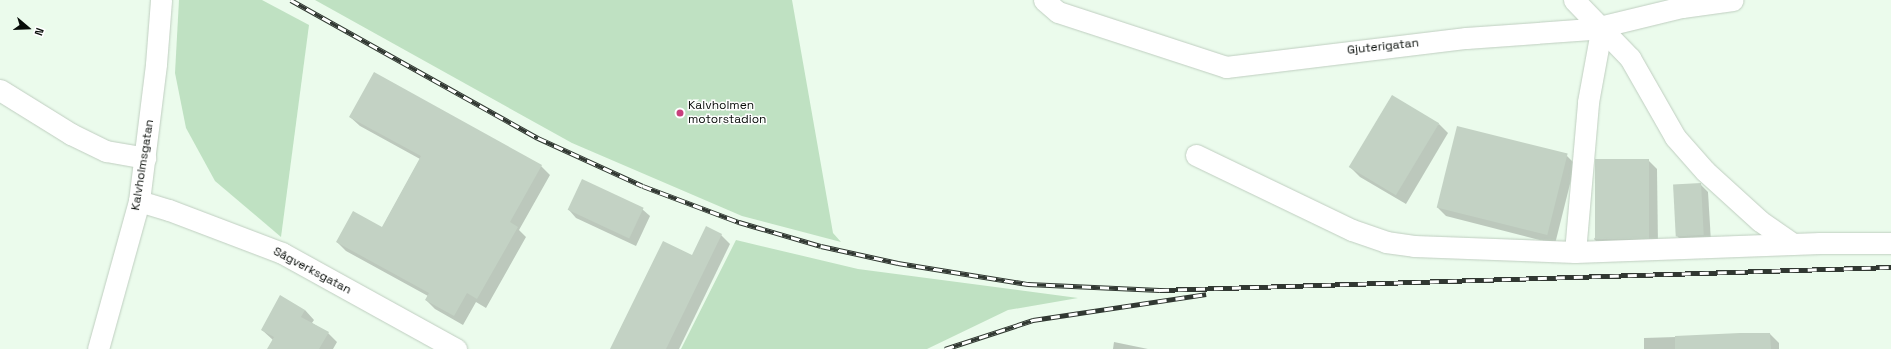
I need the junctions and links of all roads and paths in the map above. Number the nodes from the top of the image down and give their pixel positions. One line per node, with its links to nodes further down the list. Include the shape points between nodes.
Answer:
1 (161, 0): 9 (street, Kalvholmsgatan)
2 (1044, 0): 6 (street, Gjuterigatan, via 1058,12 1226,67 1466,38)
3 (1574, 0): 6 (street)
4 (1733, 0): 5 (street, Gjuterigatan)
5 (1680, 3): 6 (street, Gjuterigatan)
6 (1602, 26): 12 (street, via 1630,58 1680,143 1705,171 1755,216); 13 (street, via 1588,102)
7 (0, 90): 9 (street, via 71,134 106,151)
8 (1196, 155): 13 (street, via 1352,230 1386,242 1458,249)
9 (145, 158): 10 (street, Kalvholmsgatan)
10 (139, 201): 14 (street, Kalvholmsgatan); 15 (street, Sågverksgatan, via 170,210 282,253)
11 (1891, 243): 12 (street)
12 (1793, 244): 13 (street)
13 (1575, 252)
14 (98, 349)
15 (456, 349)

